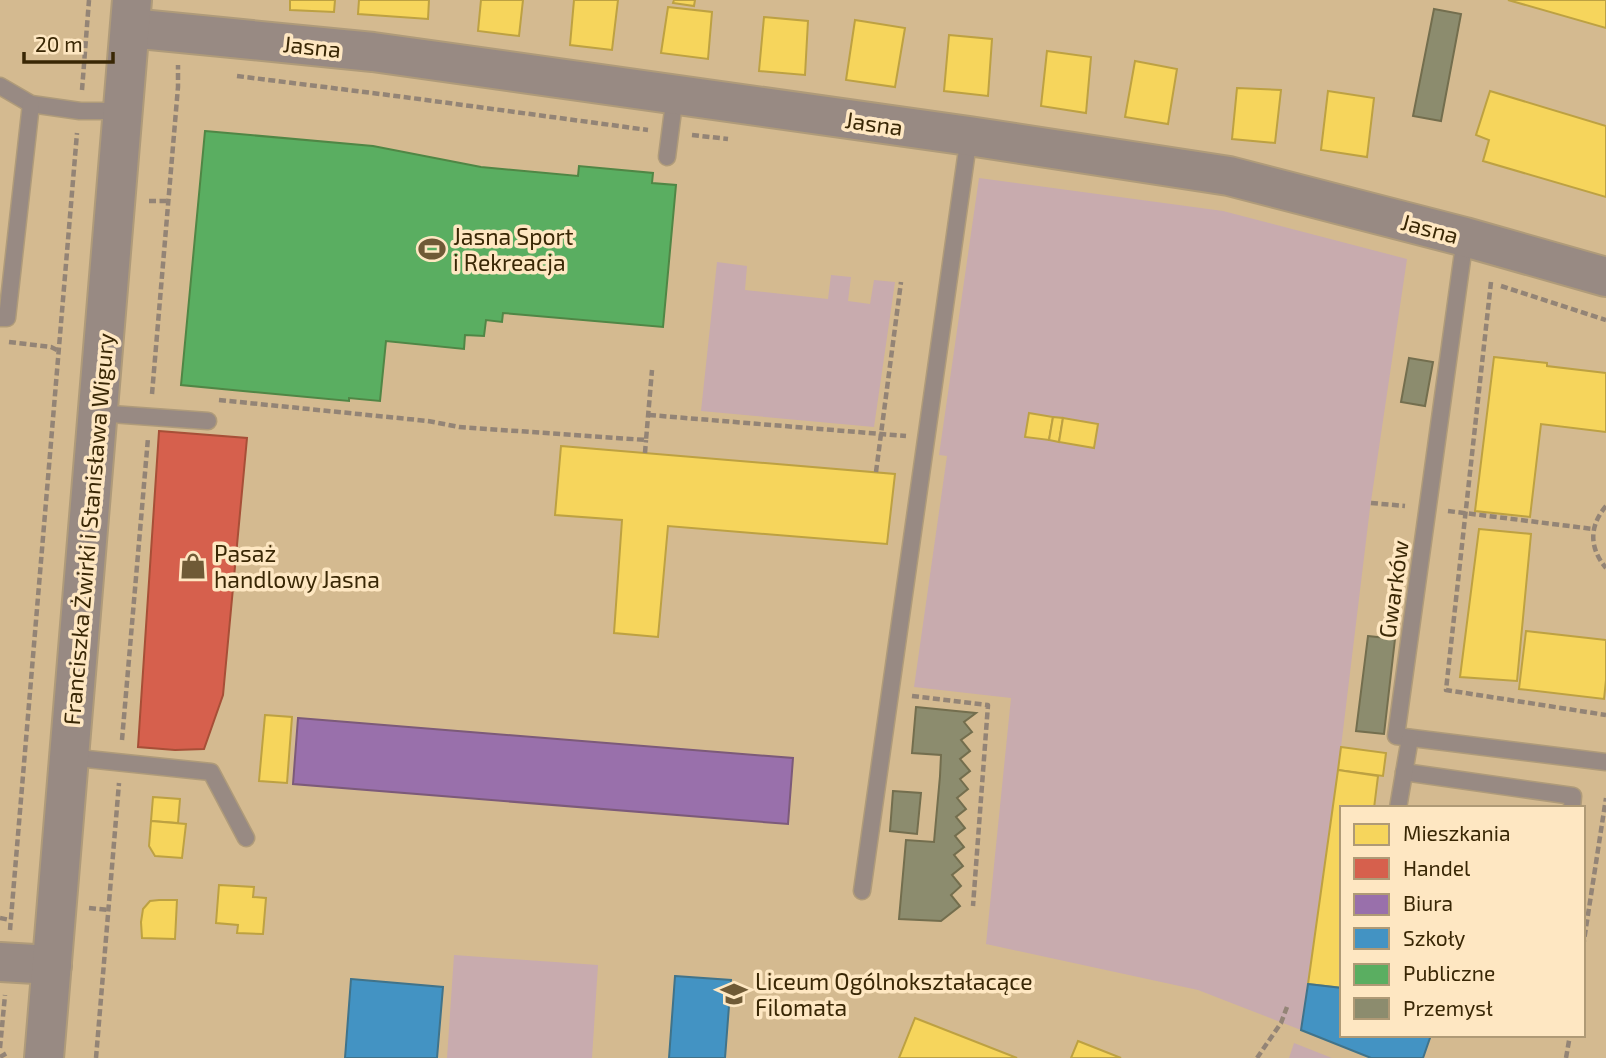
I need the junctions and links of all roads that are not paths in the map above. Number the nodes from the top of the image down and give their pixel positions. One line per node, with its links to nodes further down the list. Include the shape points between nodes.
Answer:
1 (131, 14): 3 (street, Jasna); 5 (street, Franciszka Żwirki i Stanisława Wigury)
2 (0, 86): 4 (lane)
3 (675, 95): 6 (street, Jasna); 7 (lane)
4 (31, 104): 5 (lane); 10 (lane)
5 (123, 111): 11 (street, Franciszka Żwirki i Stanisława Wigury)
6 (970, 136): 8 (street, Jasna, via 1229,176); 20 (lane)
7 (667, 157)
8 (1462, 253): 9 (street, Jasna); 13 (lane, Gwarków, via 1396,736)
9 (1606, 277)
10 (4, 318)
11 (97, 413): 12 (lane); 14 (street, Franciszka Żwirki i Stanisława Wigury)
12 (208, 421)
13 (1410, 738): 15 (lane); 16 (lane)
14 (68, 757): 19 (lane, via 211,772); 22 (street, Franciszka Żwirki i Stanisława Wigury)
15 (1606, 762)
16 (1404, 772): 17 (lane); 18 (lane, via 1573,796)
17 (1398, 806)
18 (1572, 806)
19 (246, 838)
20 (862, 891)
21 (4, 963): 22 (street)
22 (52, 965): 23 (street, Franciszka Żwirki i Stanisława Wigury)
23 (25, 1056)

